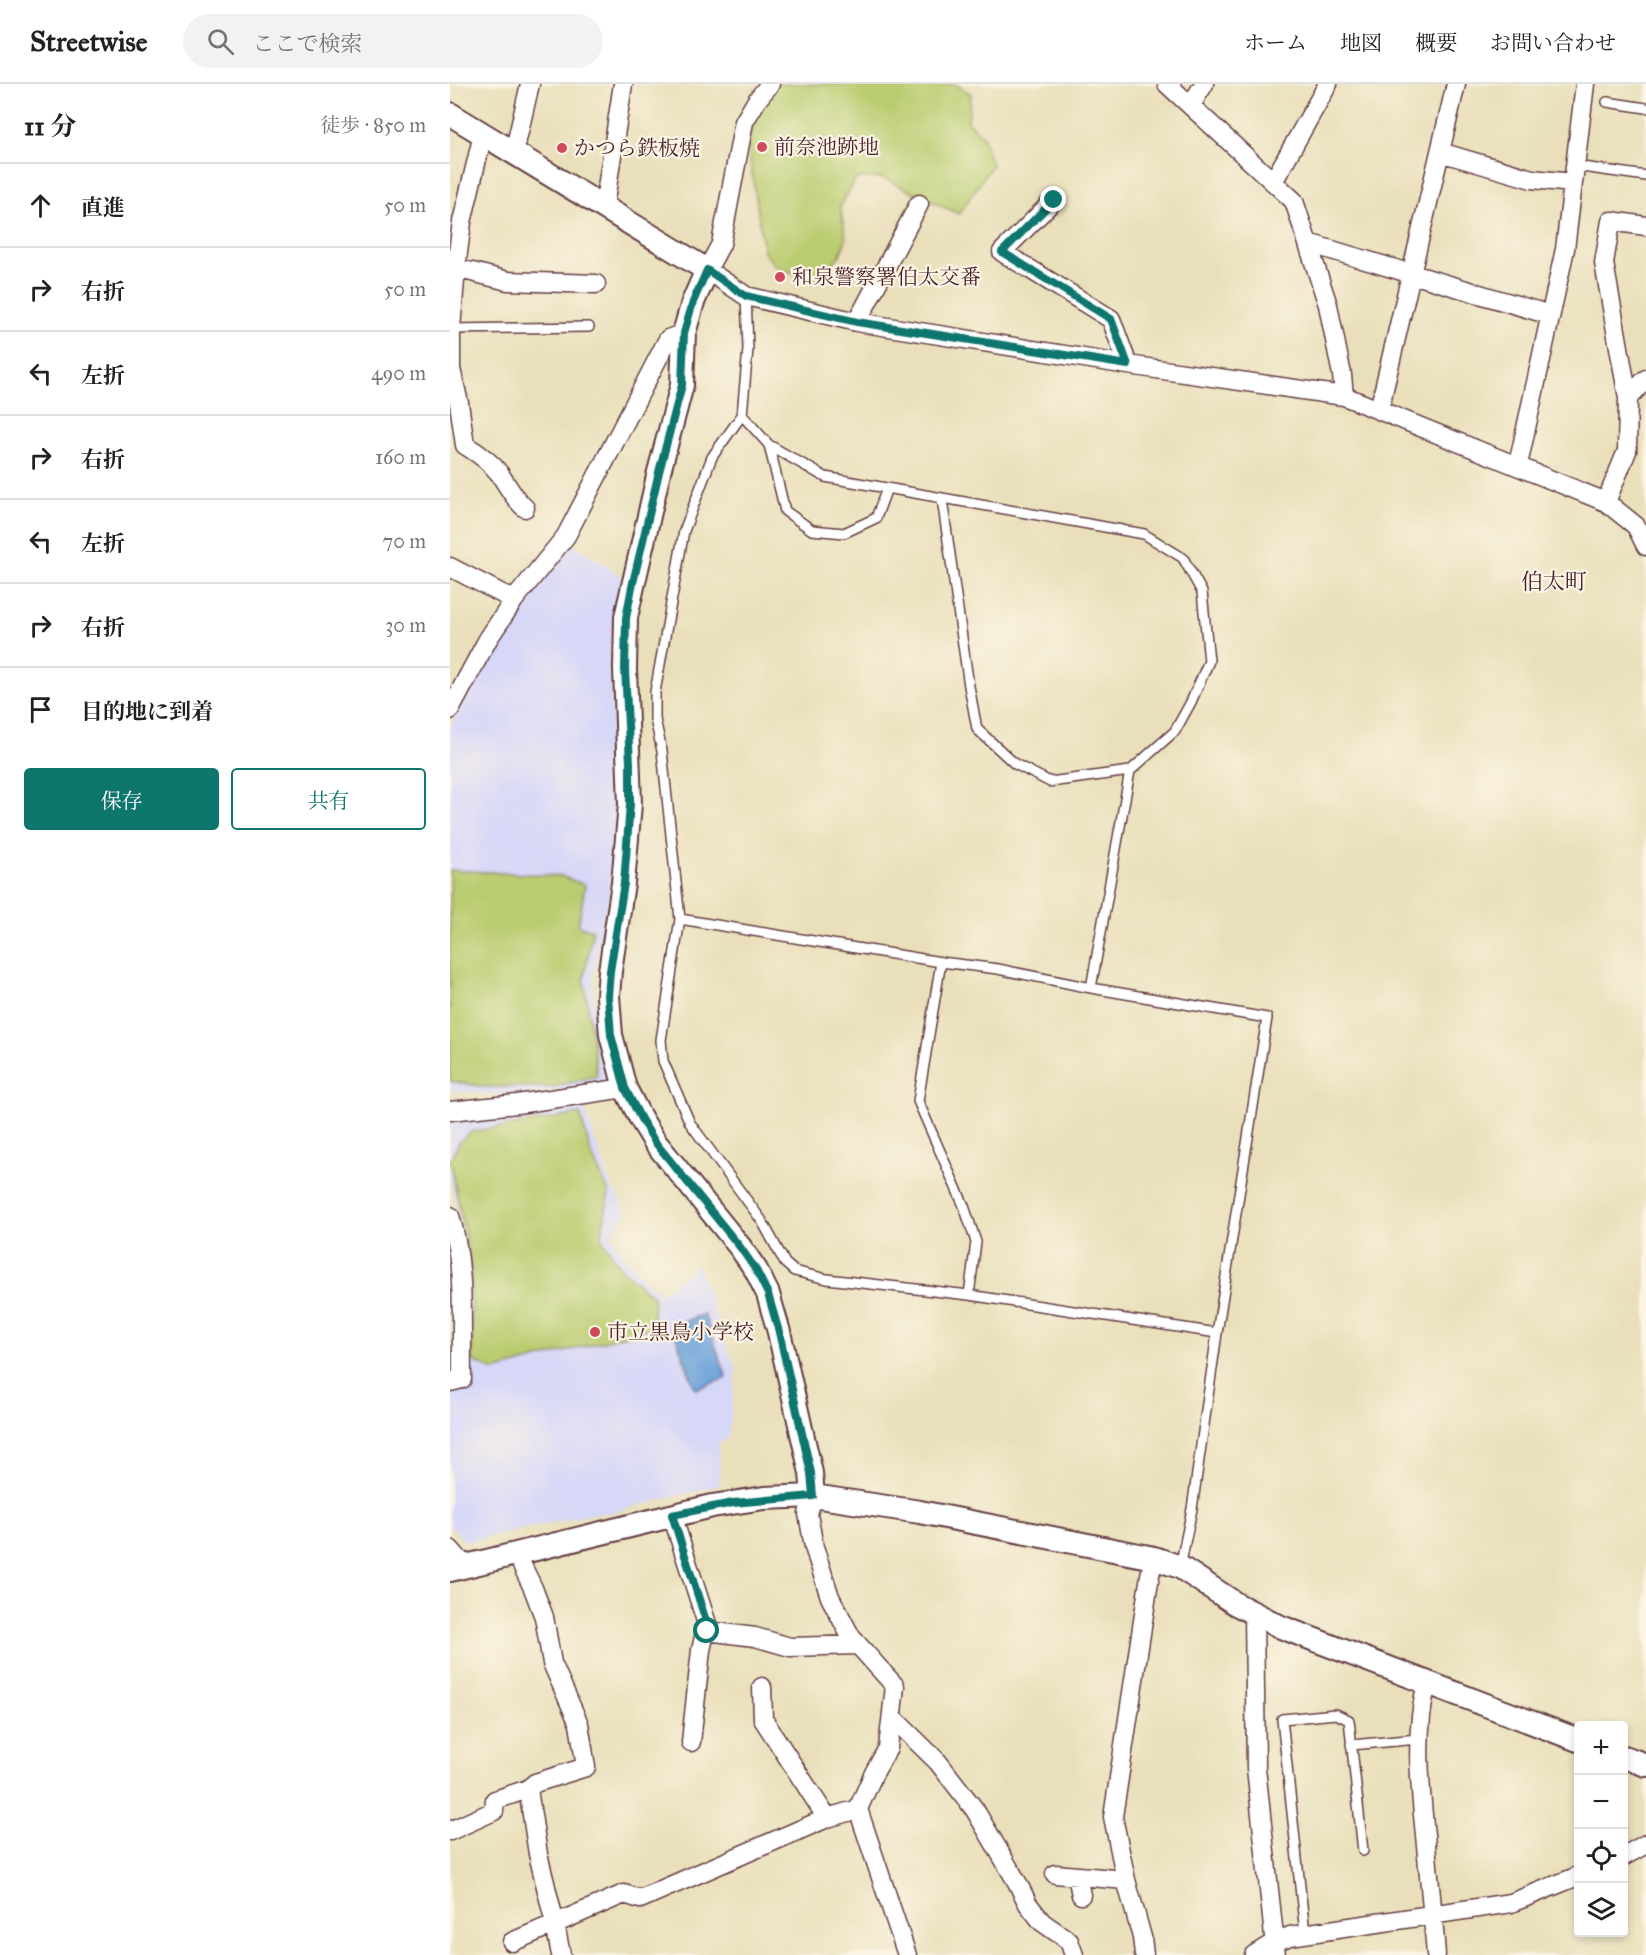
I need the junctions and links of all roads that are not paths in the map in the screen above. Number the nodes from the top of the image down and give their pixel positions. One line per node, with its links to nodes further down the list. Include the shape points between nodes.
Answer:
1 (530, 84): 15 (street)
2 (623, 84): 21 (street)
3 (770, 84): 25 (street, via 744,122 721,244)
4 (1167, 84): 10 (street)
5 (1204, 84): 10 (street)
6 (1328, 84): 18 (street)
7 (1456, 84): 14 (street)
8 (1585, 84): 16 (street)
9 (1607, 102): 11 (lane)
10 (1191, 105): 18 (street)
11 (1646, 108)
12 (450, 114): 13 (street)
13 (483, 134): 15 (street); 24 (street, via 462,222)
14 (1440, 152): 16 (street, via 1532,179); 26 (street)
15 (514, 153): 21 (street)
16 (1574, 174): 17 (lane); 30 (street, via 1565,249)
17 (1646, 176)
18 (1273, 182): 23 (street, via 1294,201)
19 (1054, 200): 35 (street, via 1002,252 1111,319)
20 (919, 204): 31 (street)
21 (604, 207): 25 (street)
22 (1646, 226): 39 (street, via 1611,221 1604,263)
23 (1308, 243): 26 (street); 38 (street, via 1328,305)
24 (456, 268): 27 (street, via 508,281 530,274); 29 (street)
25 (707, 270): 28 (street); 34 (street)
26 (1412, 274): 30 (street); 40 (street)
27 (596, 284)
28 (746, 296): 31 (street); 41 (lane, via 748,349)
29 (452, 299): 33 (street)
30 (1550, 315): 43 (street)
31 (857, 322): 35 (street)
32 (589, 327): 33 (lane)
33 (451, 329): 37 (street)
34 (684, 333): 50 (street, via 668,339 566,536); 56 (street, via 682,385 626,618 630,814 608,996 611,1035)
35 (1128, 365): 38 (street)
36 (1646, 379): 39 (street)
37 (452, 381): 47 (street, via 465,445 498,471)
38 (1344, 396): 40 (street)
39 (1628, 398): 46 (street, via 1627,451)
40 (1379, 410): 43 (street)
41 (742, 415): 42 (lane); 53 (lane, via 712,457 684,531 655,692)
42 (769, 445): 44 (lane, via 825,477); 44 (lane, via 784,511 812,530 844,533 876,518)
43 (1518, 465): 46 (street)
44 (887, 488): 45 (lane)
45 (942, 499): 52 (lane, via 977,729 1015,764 1050,782); 52 (lane, via 1144,534 1183,558 1202,592 1209,661 1175,731)
46 (1606, 502): 48 (street, via 1636,526)
47 (525, 508)
48 (1646, 546)
49 (450, 567): 50 (street)
50 (514, 600): 51 (street)
51 (450, 710)
52 (1130, 771): 55 (lane)
53 (680, 919): 54 (lane); 59 (lane, via 661,1040 663,1061 690,1122 762,1221 784,1263 807,1276)
54 (941, 962): 55 (lane); 59 (lane, via 918,1101 976,1242)
55 (1091, 988): 60 (lane, via 1267,1018)
56 (625, 1088): 57 (street); 62 (street, via 655,1142 740,1247 768,1294)
57 (450, 1111)
58 (450, 1216): 61 (street, via 460,1263 462,1379)
59 (969, 1295): 60 (lane)
60 (1217, 1334): 67 (lane)
61 (450, 1382)
62 (813, 1496): 63 (street, via 733,1503); 66 (street, via 920,1512); 71 (street, via 808,1514 814,1547 830,1598)
63 (672, 1515): 65 (street); 70 (street)
64 (450, 1548): 68 (street)
65 (516, 1553): 68 (street); 79 (street, via 544,1617 544,1666 579,1724 586,1767 535,1783)
66 (1154, 1558): 67 (street); 89 (street, via 1113,1817)
67 (1180, 1567): 69 (street)
68 (457, 1568)
69 (1254, 1613): 72 (street, via 1322,1644); 95 (street, via 1256,1768)
70 (707, 1631): 71 (street, via 755,1637 790,1647); 77 (street, via 688,1695)
71 (858, 1645): 74 (street, via 895,1686)
72 (1427, 1683): 75 (street); 76 (street)
73 (762, 1687): 81 (street, via 763,1719)
74 (892, 1717): 80 (street, via 888,1748); 98 (street, via 938,1762 975,1810 1028,1905 1042,1922 1070,1941)
75 (1574, 1738)
76 (1419, 1739): 78 (lane); 91 (street)
77 (691, 1742)
78 (1352, 1745): 84 (lane); 93 (lane, via 1348,1720 1336,1714 1282,1719)
79 (528, 1789): 82 (street, via 495,1800 494,1811); 92 (street)
80 (858, 1809): 81 (street); 97 (street)
81 (827, 1818): 92 (street, via 640,1899 624,1894)
82 (450, 1831)
83 (1646, 1844): 85 (street)
84 (1363, 1851)
85 (1628, 1853)
86 (1055, 1874): 87 (street)
87 (1077, 1876): 89 (street); 90 (street)
88 (1574, 1878): 91 (street, via 1510,1903)
89 (1126, 1880): 99 (street)
90 (1081, 1895)
91 (1433, 1915): 93 (street); 101 (street)
92 (555, 1924): 94 (street); 96 (street)
93 (1305, 1933): 95 (street)
94 (512, 1942)
95 (1275, 1948): 100 (street)
96 (561, 1955)
97 (907, 1955)
98 (1074, 1955)
99 (1144, 1955)
100 (1254, 1955)
101 (1436, 1955)

